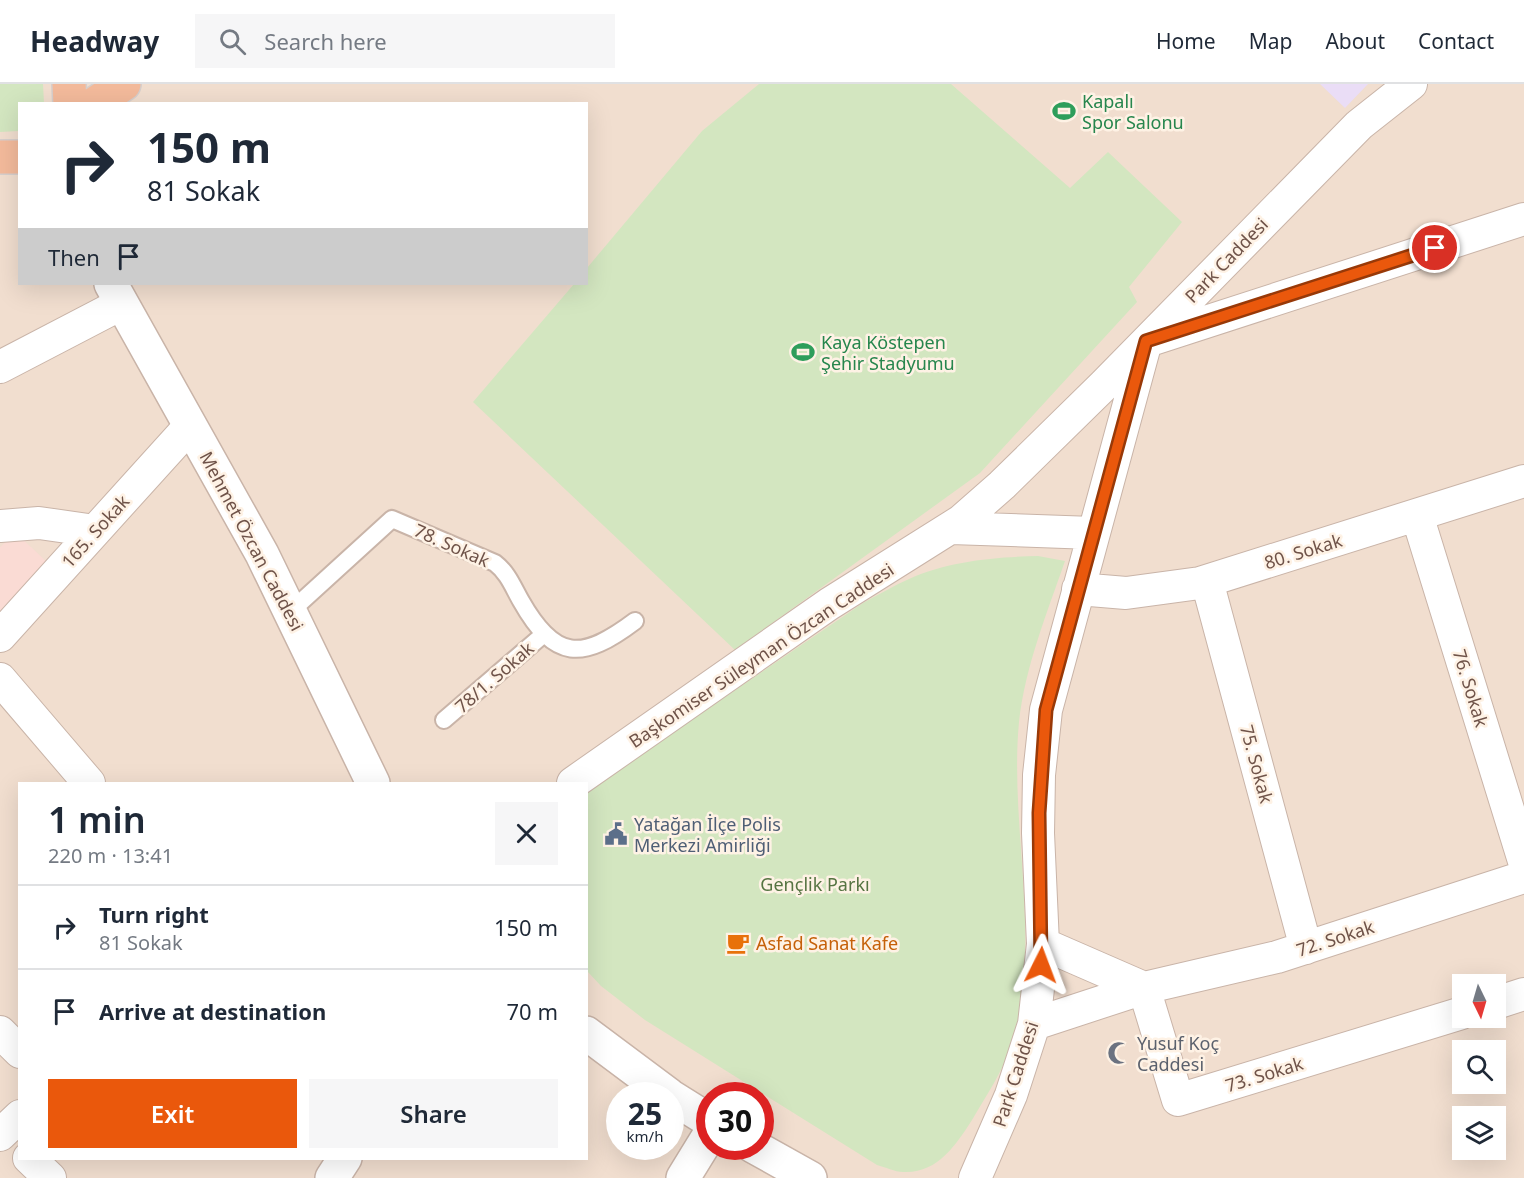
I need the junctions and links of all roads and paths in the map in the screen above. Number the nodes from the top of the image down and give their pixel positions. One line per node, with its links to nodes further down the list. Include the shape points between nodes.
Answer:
1 (69, 84): 4 (highway)
2 (124, 84): 5 (highway)
3 (1410, 84): 8 (street, Park Caddesi, via 1359,125)
4 (70, 102)
5 (97, 102)
6 (1524, 219): 8 (street)
7 (113, 290): 9 (street); 10 (street, Mehmet Özcan Caddesi)
8 (1146, 341): 14 (street, Başkomiser Süleyman Özcan Caddesi, via 1002,485); 16 (street, Park Caddesi)
9 (0, 367)
10 (190, 426): 15 (street, 165. Sokak); 19 (street, Mehmet Özcan Caddesi)
11 (1524, 482): 12 (street, 80. Sokak)
12 (1417, 515): 17 (street, 80. Sokak); 28 (street, 76. Sokak)
13 (0, 526): 15 (street, via 39,523)
14 (951, 528): 16 (street); 27 (street, Başkomiser Süleyman Özcan Caddesi, via 830,604)
15 (95, 531): 22 (street, 165. Sokak)
16 (1093, 533): 18 (street, Park Caddesi)
17 (1207, 581): 18 (street, 80. Sokak, via 1126,593); 31 (street, 75. Sokak)
18 (1078, 589): 30 (street, Park Caddesi, via 1046,710 1038,832)
19 (291, 611): 21 (lane, 78. Sokak, via 392,519 505,570 535,625); 26 (street, Mehmet Özcan Caddesi)
20 (635, 621): 21 (lane, 78. Sokak, via 597,646 572,649 552,643)
21 (544, 634): 24 (lane, 78/1. Sokak)
22 (0, 636)
23 (0, 679): 25 (street)
24 (444, 720)
25 (87, 782)
26 (374, 782)
27 (574, 782)
28 (1524, 861)
29 (1524, 877): 31 (street, 72. Sokak)
30 (1043, 944): 32 (street); 36 (street, Park Caddesi)
31 (1306, 948): 32 (street, 72. Sokak)
32 (1143, 988): 35 (street, 73. Sokak, via 1178,1100); 36 (street, 72. Sokak)
33 (1524, 994): 34 (street)
34 (1506, 1000)
35 (1452, 1016)
36 (1034, 1024): 49 (street, Park Caddesi, via 1011,1095)
37 (0, 1032): 39 (street)
38 (588, 1034): 40 (street)
39 (18, 1050)
40 (652, 1082)
41 (696, 1157): 47 (street)
42 (774, 1158): 48 (street)
43 (31, 1160): 45 (street)
44 (344, 1160): 46 (street)
45 (50, 1178)
46 (332, 1178)
47 (683, 1178)
48 (810, 1178)
49 (975, 1178)

